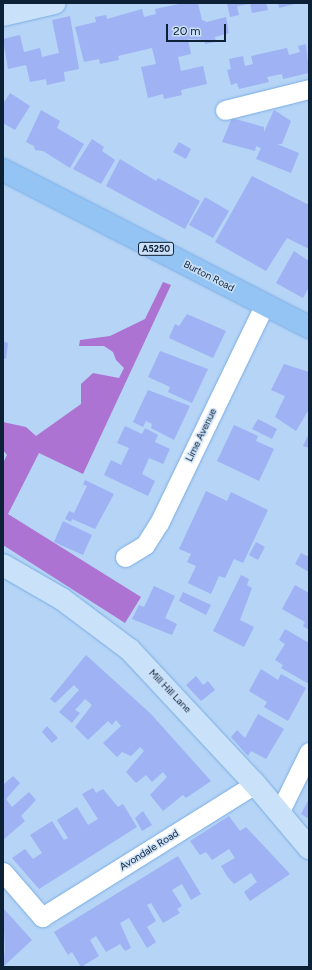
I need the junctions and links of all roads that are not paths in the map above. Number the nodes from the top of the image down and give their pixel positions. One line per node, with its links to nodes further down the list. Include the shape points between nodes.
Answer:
1 (55, 3): 2 (street)
2 (3, 15)
3 (309, 89): 4 (street)
4 (226, 110)
5 (3, 170): 6 (main road, Burton Road / A5250)
6 (265, 304): 7 (main road, Burton Road / A5250); 8 (street, Lime Avenue, via 159,523 145,545)
7 (309, 327)
8 (126, 557)
9 (3, 565): 11 (street, Mill Hill Lane, via 62,599 130,650)
10 (309, 752): 12 (street)
11 (255, 784): 12 (street, Mill Hill Lane); 14 (street, Avondale Road, via 42,917)
12 (279, 813): 13 (street, Mill Hill Lane)
13 (309, 848)
14 (3, 872)

